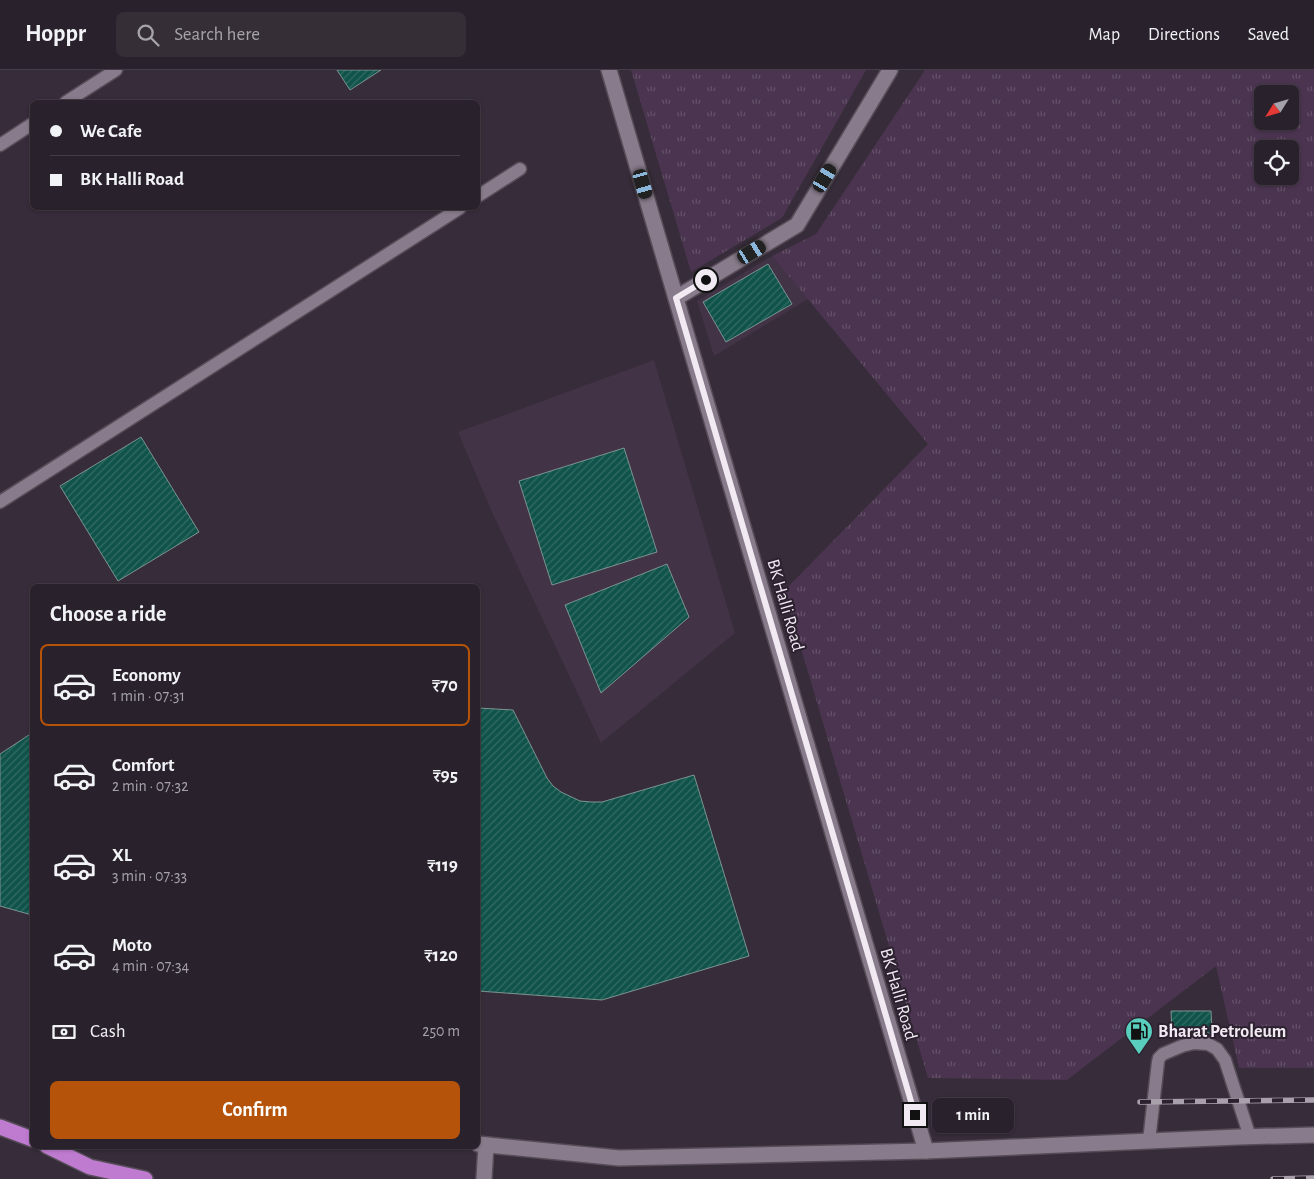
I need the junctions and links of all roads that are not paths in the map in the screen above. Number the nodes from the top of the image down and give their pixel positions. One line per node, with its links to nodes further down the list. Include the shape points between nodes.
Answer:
1 (116, 70): 4 (lane)
2 (609, 70): 10 (street, BK Halli Road)
3 (890, 70): 10 (street, via 797,225)
4 (69, 100)
5 (30, 125): 6 (lane)
6 (0, 145)
7 (520, 169): 8 (lane)
8 (480, 195)
9 (457, 210): 11 (lane)
10 (676, 298): 19 (street, BK Halli Road)
11 (0, 502)
12 (0, 1128): 15 (highway)
13 (1314, 1135): 14 (street)
14 (1250, 1137): 16 (street); 16 (lane, via 1225,1060 1217,1049 1208,1044 1194,1043 1159,1058)
15 (30, 1138)
16 (1149, 1141): 19 (street)
17 (482, 1145): 19 (street, via 619,1158); 21 (street)
18 (54, 1149): 20 (highway, via 90,1167)
19 (926, 1151)
20 (145, 1179)
21 (484, 1179)

